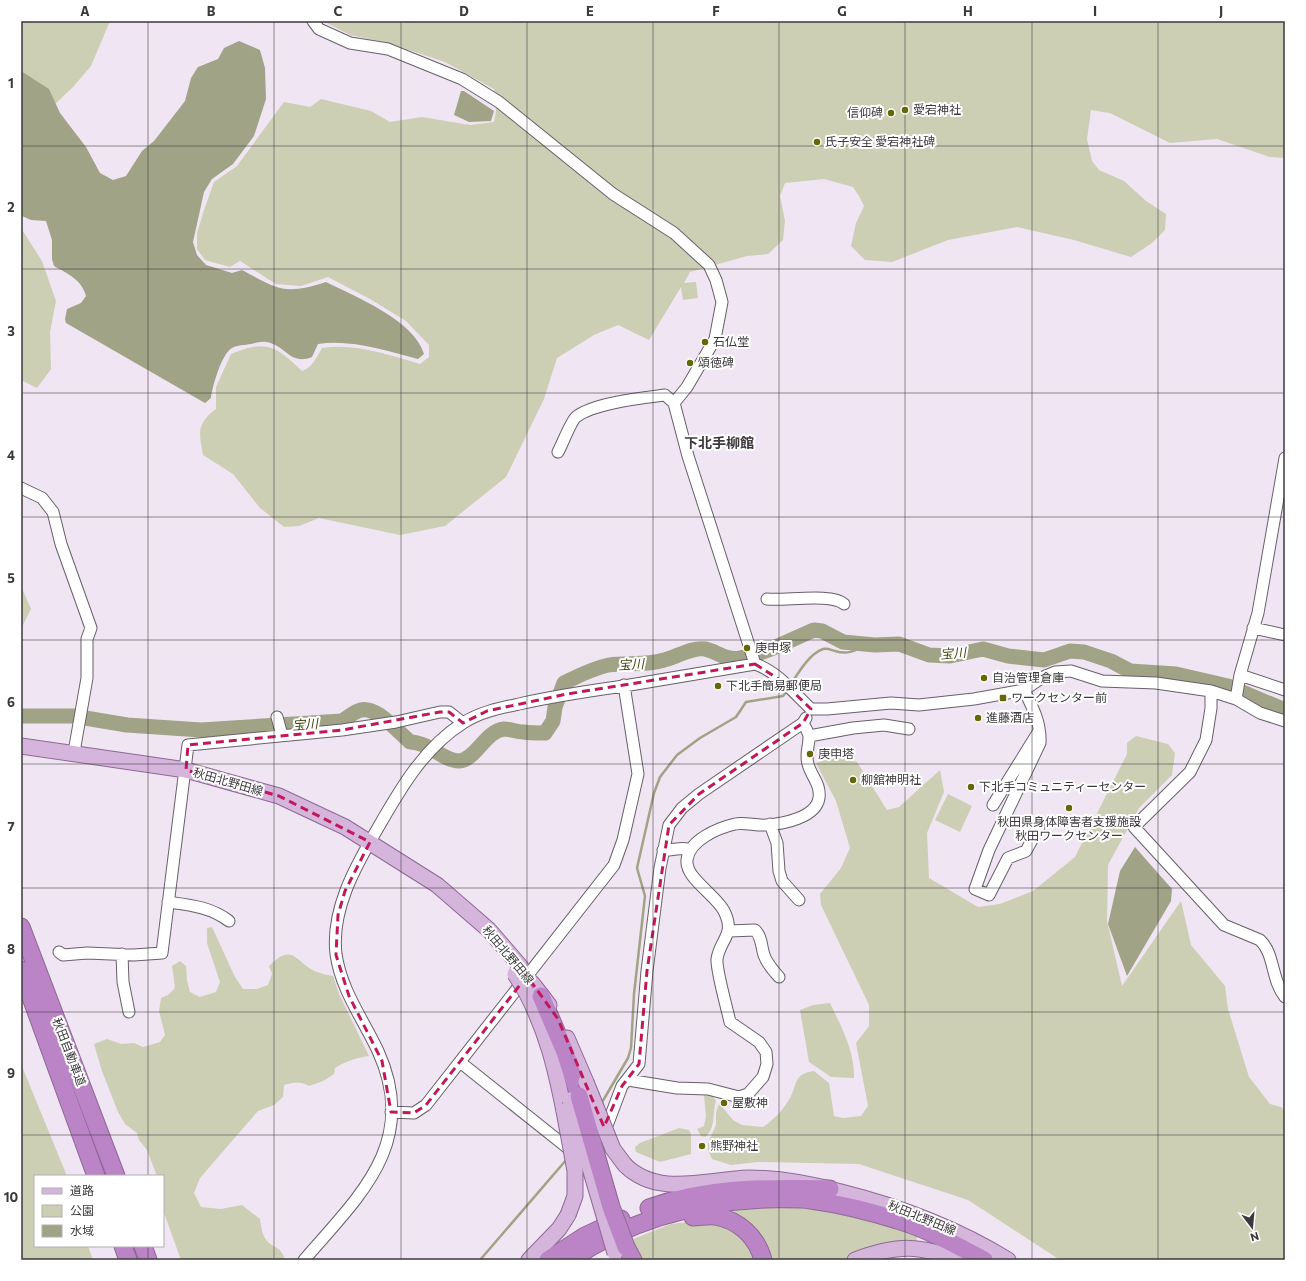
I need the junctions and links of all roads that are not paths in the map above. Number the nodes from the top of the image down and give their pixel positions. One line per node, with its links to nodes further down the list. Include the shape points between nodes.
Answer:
1 (313, 21): 2 (street, via 319,29 350,43 388,49 462,80 499,102 613,194 674,233 709,265 722,302 715,339 687,387)
2 (674, 403): 3 (street, via 664,395 587,410 574,418); 10 (street, via 688,456)
3 (558, 452)
4 (1285, 458): 8 (street, via 1258,613)
5 (21, 488): 27 (street, via 42,498 53,512 61,544 91,628 87,639 87,678)
6 (767, 599): 7 (street, via 810,598 840,600)
7 (844, 604)
8 (1253, 628): 9 (street); 11 (street)
9 (1285, 635)
10 (754, 659): 12 (street); 17 (street)
11 (1239, 678): 14 (street); 16 (street)
12 (624, 685): 20 (street, via 550,697 488,711); 47 (street, via 638,774 624,840 614,864)
13 (1024, 690): 15 (street, via 1055,672 1071,671 1102,681 1156,683); 17 (street, via 974,699 919,704); 23 (street)
14 (1285, 690)
15 (1211, 691): 16 (street); 45 (street, via 1206,740 1190,772 1134,827 1224,925 1264,944 1276,983)
16 (1236, 697): 19 (street, via 1260,713)
17 (811, 709): 21 (street)
18 (277, 717): 24 (street)
19 (1285, 721)
20 (463, 723): 24 (street, via 449,712 396,722); 32 (street, via 441,740 421,761 394,799)
21 (804, 723): 25 (street); 33 (street, via 682,808 669,824)
22 (909, 729): 25 (street, via 884,725)
23 (1041, 729): 29 (street); 31 (street, via 1040,743 989,850 975,889 989,895 1008,858 1026,851)
24 (282, 736): 28 (street, via 188,745)
25 (809, 736): 30 (street, via 807,764 818,784 819,799 814,808 806,814 782,823)
26 (21, 746): 27 (main road, 秋田北野田線)
27 (74, 752): 28 (main road, 秋田北野田線)
28 (186, 770): 32 (main road, 秋田北野田線, via 279,796); 36 (street)
29 (994, 805)
30 (770, 824): 34 (street, via 737,824 719,829); 35 (street, via 776,843 778,872 782,881)
31 (1039, 827)
32 (370, 842): 44 (main road, 秋田北野田線, bridge, via 416,872 485,935); 50 (street, via 343,897 335,939 336,955 349,996 382,1061 390,1094)
33 (663, 850): 34 (street); 48 (street, via 647,971 639,1064)
34 (690, 850): 39 (street, via 687,861 691,874 724,911)
35 (799, 900)
36 (168, 902): 37 (street, via 202,907); 41 (street, via 162,953)
37 (229, 921)
38 (21, 927): 52 (highway, 秋田自動車道)
39 (729, 931): 43 (street, via 755,930 759,934 764,956); 48 (street, via 718,959 730,1022 759,1042 766,1052 767,1064 763,1077 748,1094 739,1097 708,1089 677,1088)
40 (59, 952): 41 (street, via 63,955)
41 (122, 954): 46 (street, via 123,982)
42 (21, 970): 51 (highway, 秋田自動車道)
43 (779, 977)
44 (533, 990): 49 (highway, via 563,1046)
45 (1285, 997)
46 (129, 1012)
47 (460, 1062): 48 (street, via 581,1159 608,1123 622,1086); 50 (street, via 419,1111 408,1114)
48 (628, 1080)
49 (575, 1097): 53 (main road, 秋田北野田線, bridge, via 624,1165 642,1179 655,1183 680,1184 748,1178 785,1179); 56 (highway, bridge, via 610,1207); 59 (main road, bridge, via 575,1196 559,1229)
50 (391, 1112): 58 (street, via 387,1147 377,1169 366,1187)
51 (96, 1175)
52 (116, 1175)
53 (830, 1189): 60 (highway, via 753,1188 721,1191 663,1203 591,1233); 66 (main road, 秋田北野田線, via 882,1202 941,1223)
54 (626, 1229): 61 (highway); 62 (highway, via 682,1218 714,1216 749,1233 760,1247); 65 (highway, via 695,1207 748,1200 810,1200 856,1208 898,1220 936,1235)
55 (123, 1247): 57 (highway)
56 (622, 1255)
57 (128, 1260)
58 (304, 1260)
59 (529, 1260)
60 (548, 1260)
61 (570, 1260)
62 (764, 1260)
63 (855, 1260): 64 (main road, via 881,1250 907,1247)
64 (963, 1260)
65 (984, 1260)
66 (1008, 1260)

